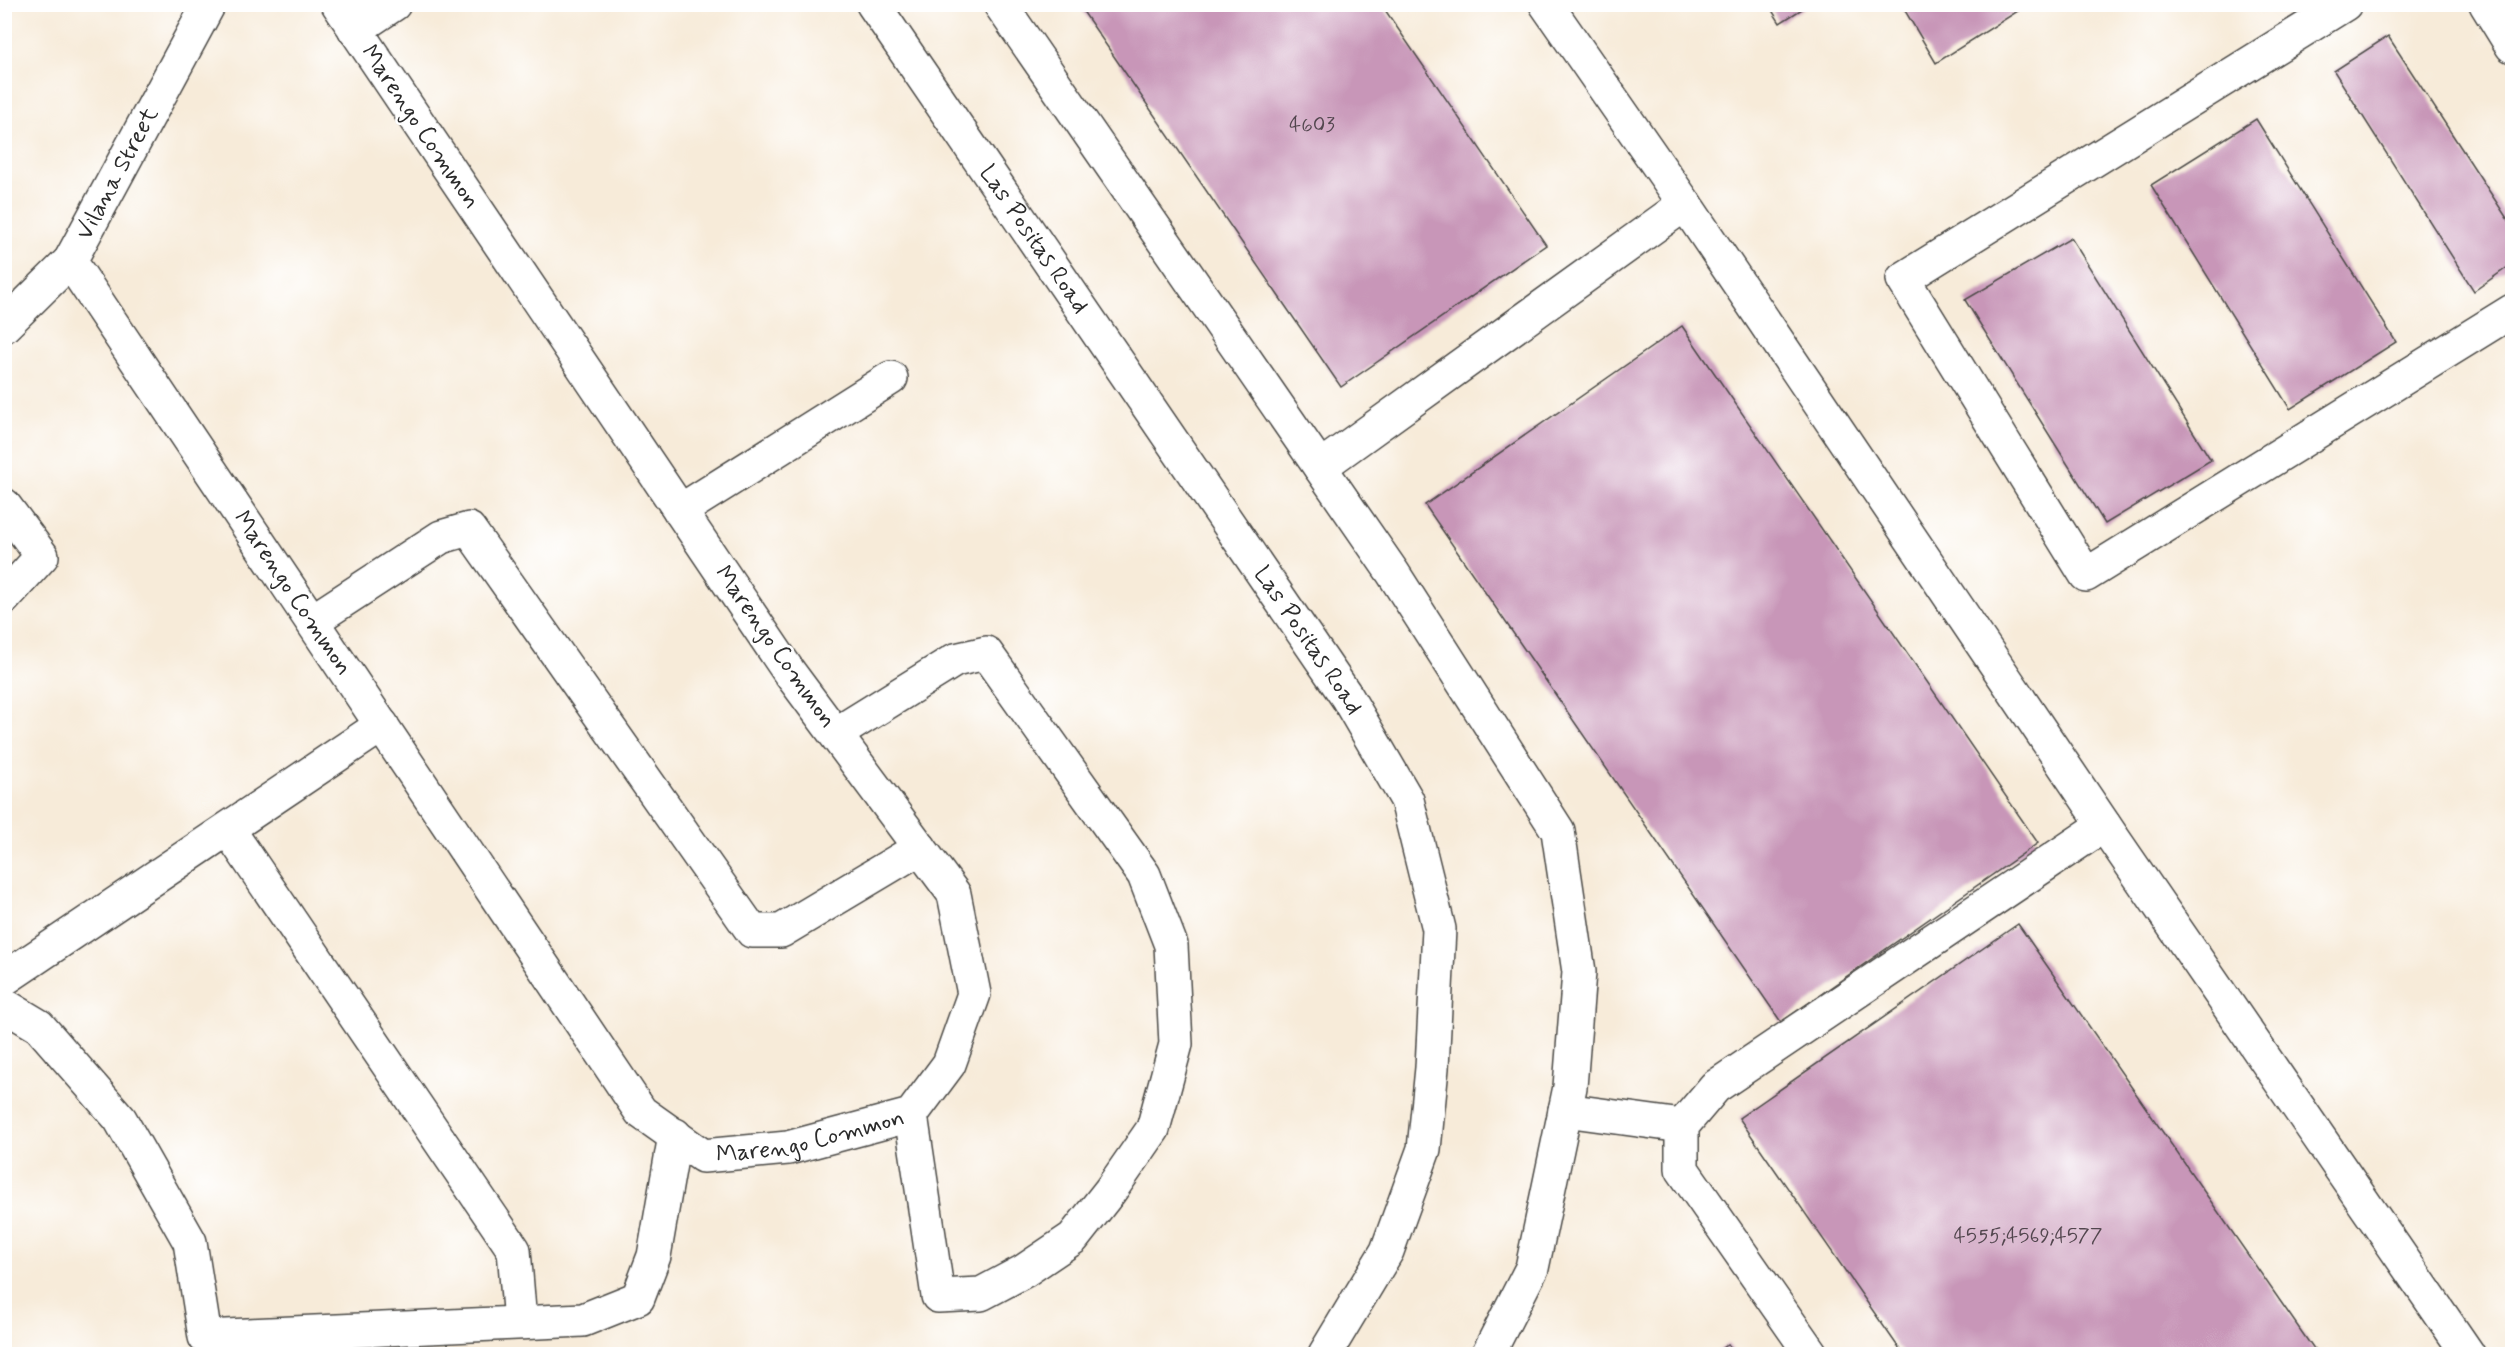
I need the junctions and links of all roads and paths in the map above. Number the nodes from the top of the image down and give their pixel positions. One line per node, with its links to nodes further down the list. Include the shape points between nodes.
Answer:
1 (209, 4): 11 (street, Vilana Street)
2 (394, 4): 8 (street)
3 (873, 4): 32 (street, Las Positas Road, via 1347,697 1407,800 1439,929 1424,1149 1387,1251)
4 (1000, 4): 15 (street)
5 (1546, 4): 10 (street)
6 (2345, 4): 12 (street, via 1903,279 2086,575)
7 (2486, 4): 9 (street)
8 (346, 17): 17 (street, Marengo Common)
9 (2512, 46)
10 (1685, 204): 15 (street); 22 (street)
11 (70, 261): 13 (street, Vilana Street); 19 (street, Marengo Common)
12 (2512, 311)
13 (4, 326)
14 (891, 378): 17 (street)
15 (1320, 467): 27 (street, via 1393,573 1558,831 1579,972)
16 (4, 504): 18 (street, via 42,556)
17 (680, 511): 21 (street, Marengo Common)
18 (4, 598)
19 (312, 621): 20 (street, Marengo Common); 24 (street, via 441,537 469,529 752,931 781,931)
20 (382, 725): 23 (street); 30 (street, Marengo Common, via 641,1112)
21 (836, 734): 24 (street, Marengo Common); 28 (street, via 955,660 986,653 1144,875 1171,945 1176,1044 1153,1129 1073,1238 1024,1271 981,1294 938,1296)
22 (2104, 825): 29 (street, via 1715,1087); 35 (street)
23 (228, 829): 25 (street); 31 (street, via 514,1250)
24 (920, 848): 28 (street, Marengo Common, via 954,894 974,994 949,1064)
25 (4, 979)
26 (4, 1005): 31 (street, via 39,1026 120,1119 190,1242 205,1337)
27 (1565, 1110): 29 (street); 33 (street, via 1533,1268)
28 (911, 1115): 30 (street, Marengo Common, via 788,1148 704,1156)
29 (1682, 1126): 34 (street, via 1682,1169)
30 (675, 1135): 31 (street, via 654,1256 638,1298 583,1320)
31 (520, 1322)
32 (1325, 1354)
33 (1488, 1354)
34 (1811, 1354)
35 (2468, 1354)

